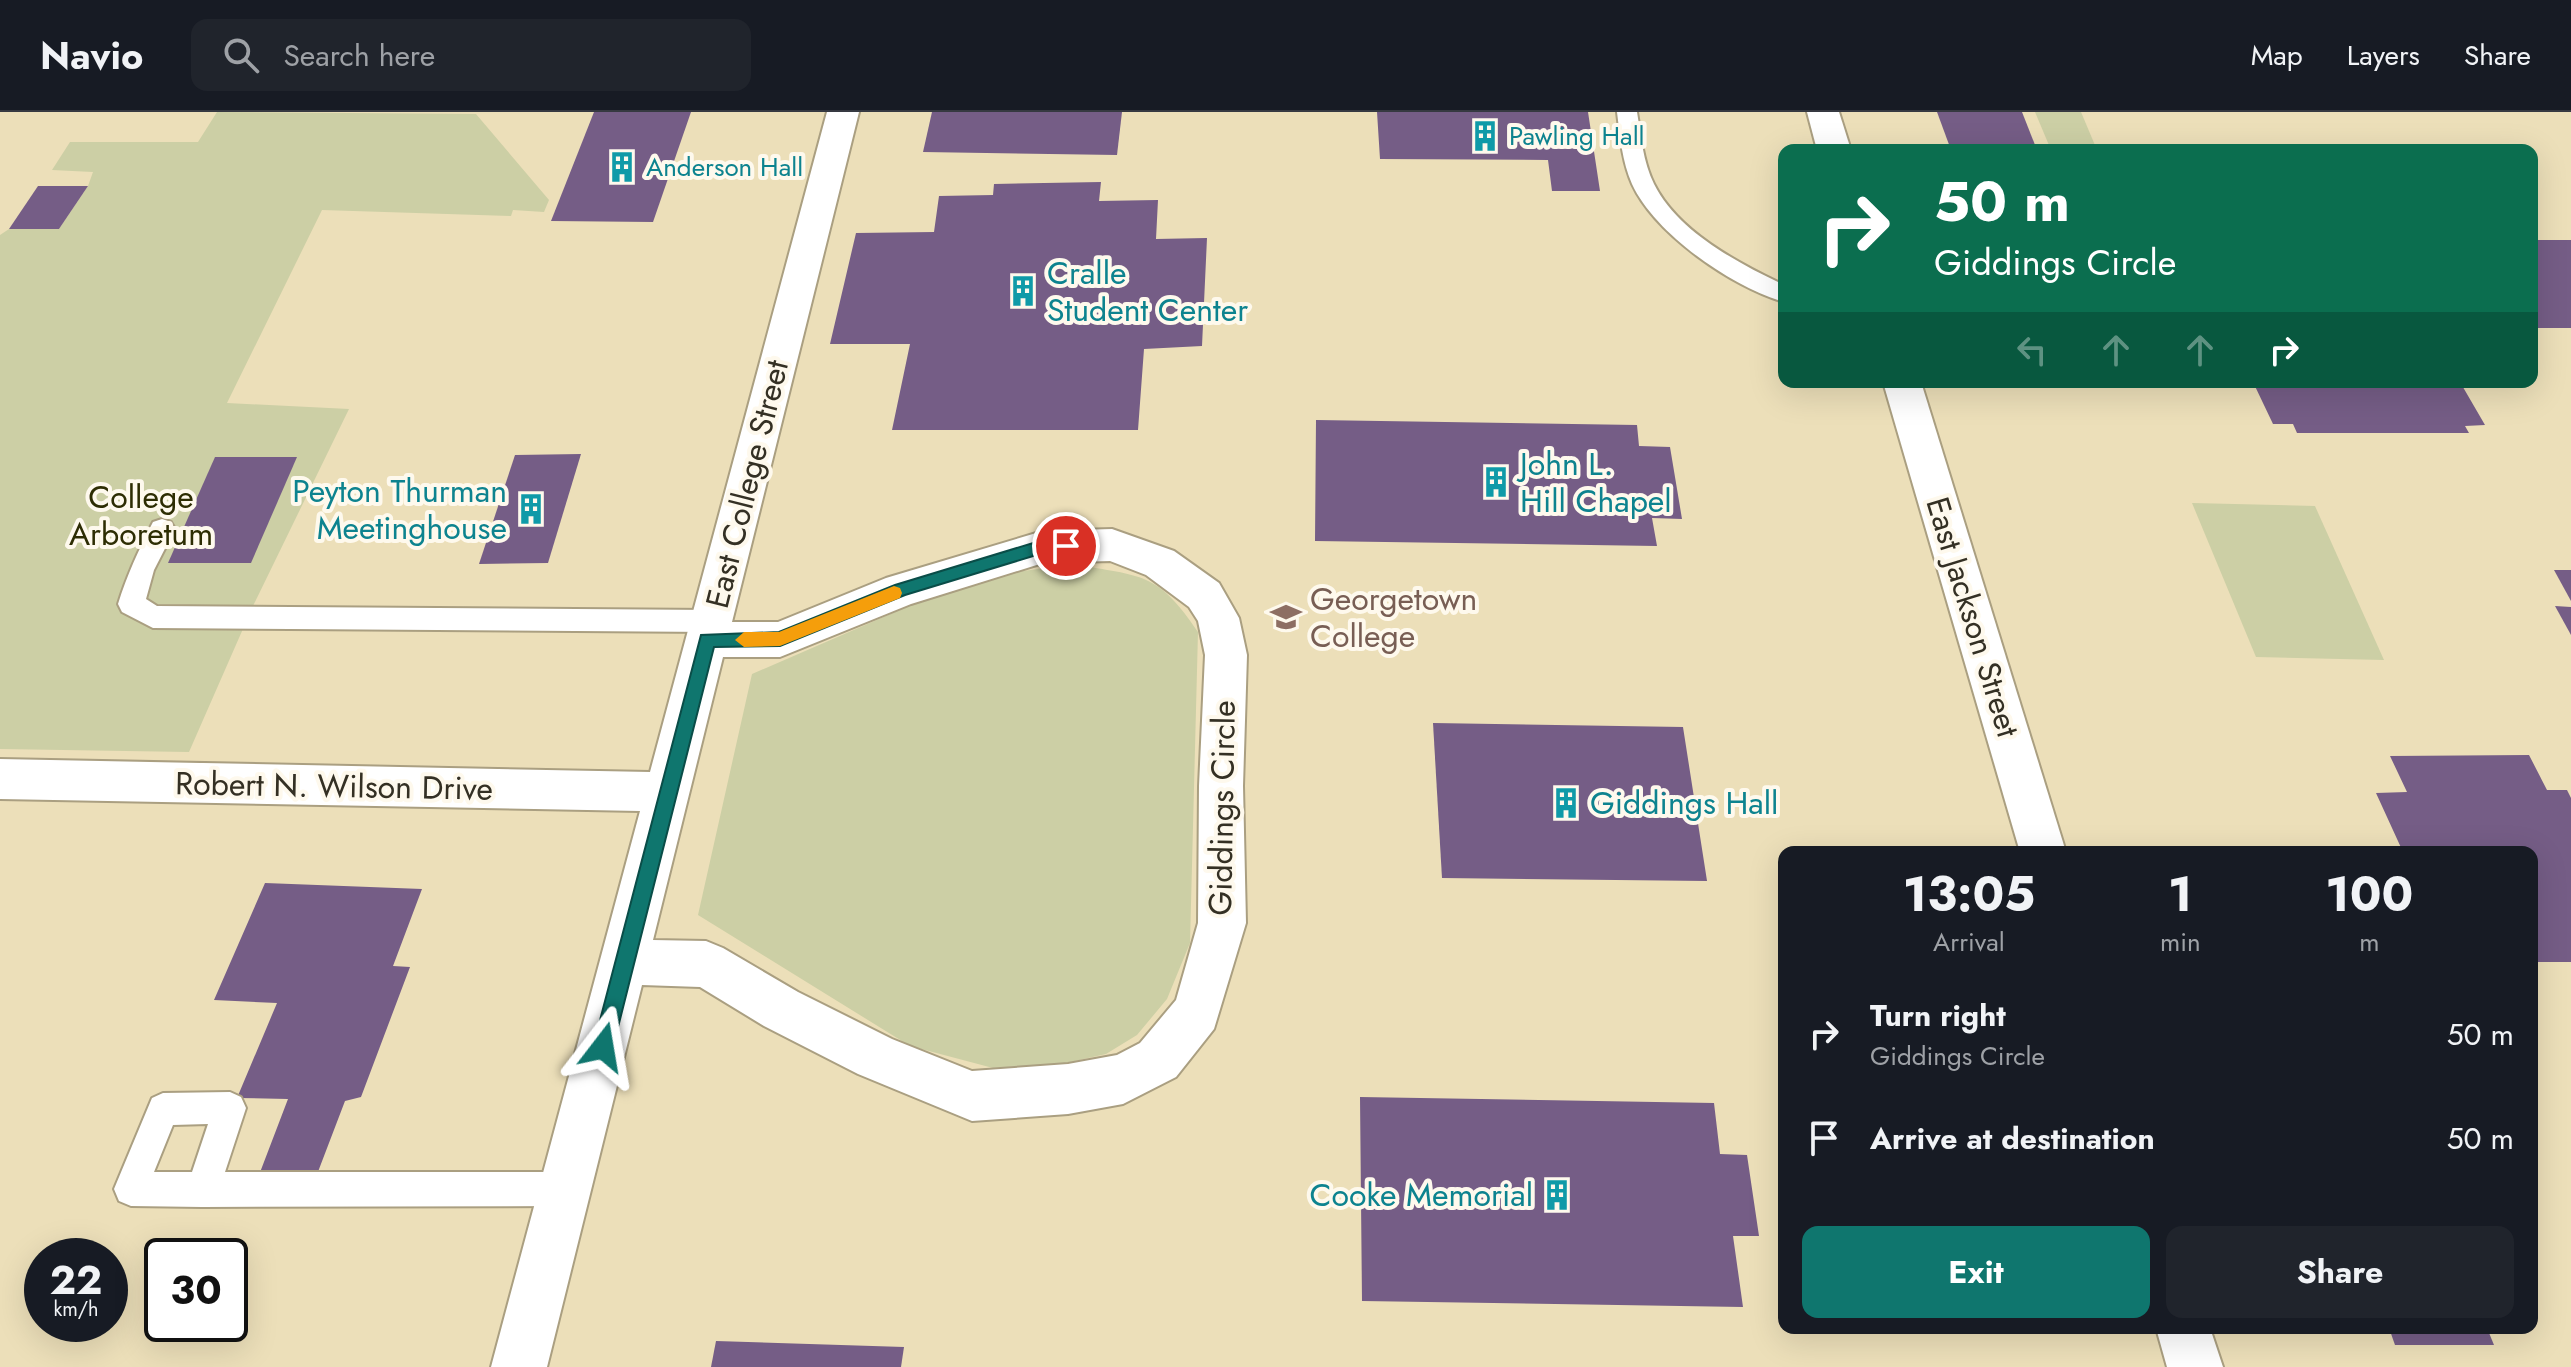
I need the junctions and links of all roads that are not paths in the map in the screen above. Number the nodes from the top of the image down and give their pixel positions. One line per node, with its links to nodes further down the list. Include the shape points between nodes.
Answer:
1 (843, 112): 8 (street, East College Street)
2 (1627, 112): 5 (lane, via 1645,189 1719,259)
3 (1823, 112): 4 (street)
4 (1832, 144)
5 (1778, 291)
6 (1904, 388): 11 (street, East Jackson Street)
7 (162, 529): 8 (lane, via 131,604 153,617)
8 (710, 631): 10 (street, East College Street); 12 (street, Giddings Circle, via 780,639 901,590 1043,547 1112,545 1160,563 1204,595 1218,618 1226,655 1222,923 1197,1012 1158,1060 1123,1079 972,1096 876,1057 706,964)
9 (0, 779): 10 (street, Robert N. Wilson Drive)
10 (669, 792): 12 (street, East College Street)
11 (2041, 846)
12 (625, 962): 13 (street, East College Street)
13 (566, 1189): 14 (lane); 16 (street, East College Street)
14 (202, 1190)
15 (2185, 1334): 17 (street)
16 (519, 1367)
17 (2195, 1367)

